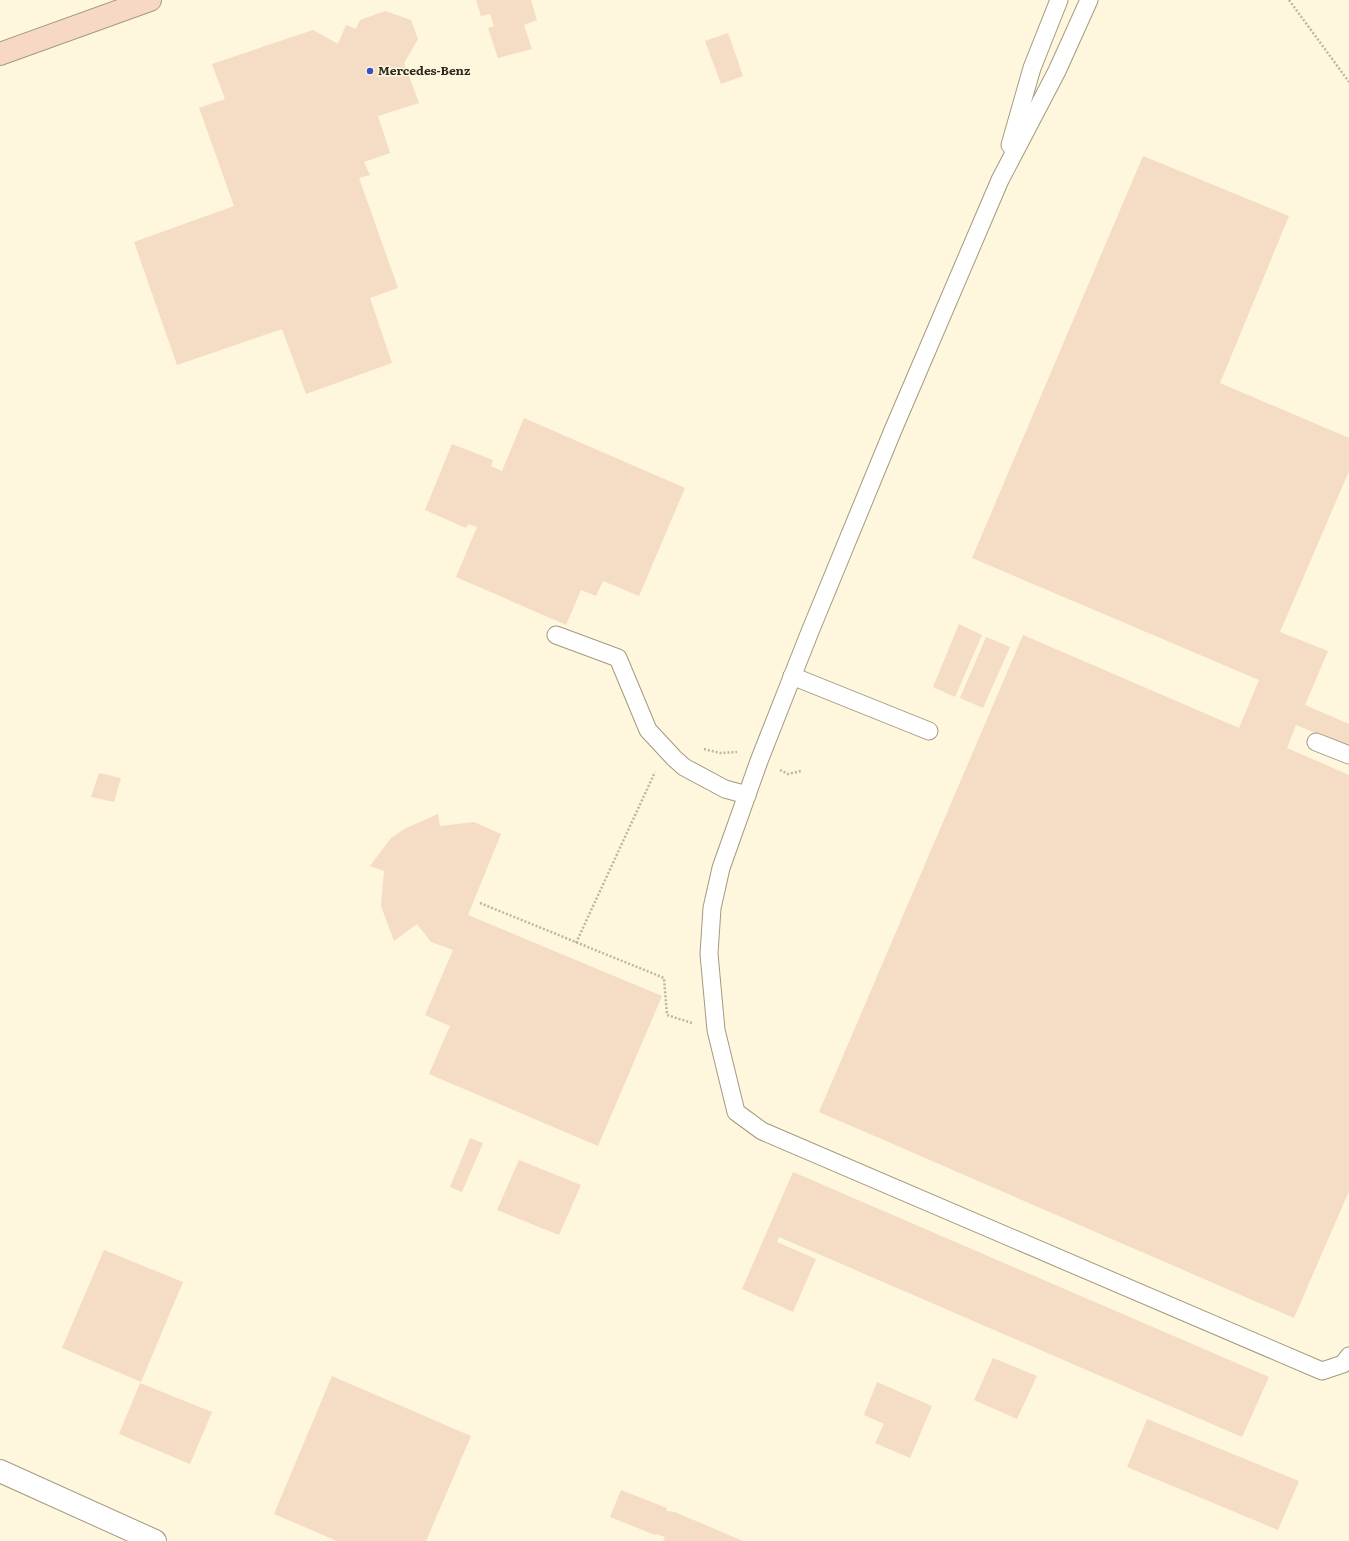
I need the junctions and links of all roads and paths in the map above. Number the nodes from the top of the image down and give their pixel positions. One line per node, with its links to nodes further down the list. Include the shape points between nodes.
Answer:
1 (150, 0): 5 (main road)
2 (1059, 0): 7 (lane, via 1032,68)
3 (1089, 0): 7 (lane)
4 (1289, 0): 6 (path)
5 (0, 54)
6 (1349, 82)
7 (1000, 180): 9 (lane)
8 (556, 635): 12 (lane, via 618,658 648,730)
9 (792, 676): 10 (lane); 14 (lane)
10 (929, 731)
11 (1316, 742): 13 (lane)
12 (666, 749): 14 (path, via 678,745 720,752 736,751); 16 (lane, via 684,767 724,789); 18 (path)
13 (1349, 755)
14 (759, 761): 15 (path, via 788,774); 16 (lane)
15 (801, 771)
16 (747, 795): 19 (lane, via 721,868 712,908 709,954)
17 (480, 903): 18 (path)
18 (576, 942): 19 (path, via 664,978 667,1015)
19 (716, 1030): 20 (lane, via 736,1112 762,1131 1322,1372 1343,1364)
20 (1349, 1356)
21 (0, 1471): 22 (street)
22 (155, 1541)

